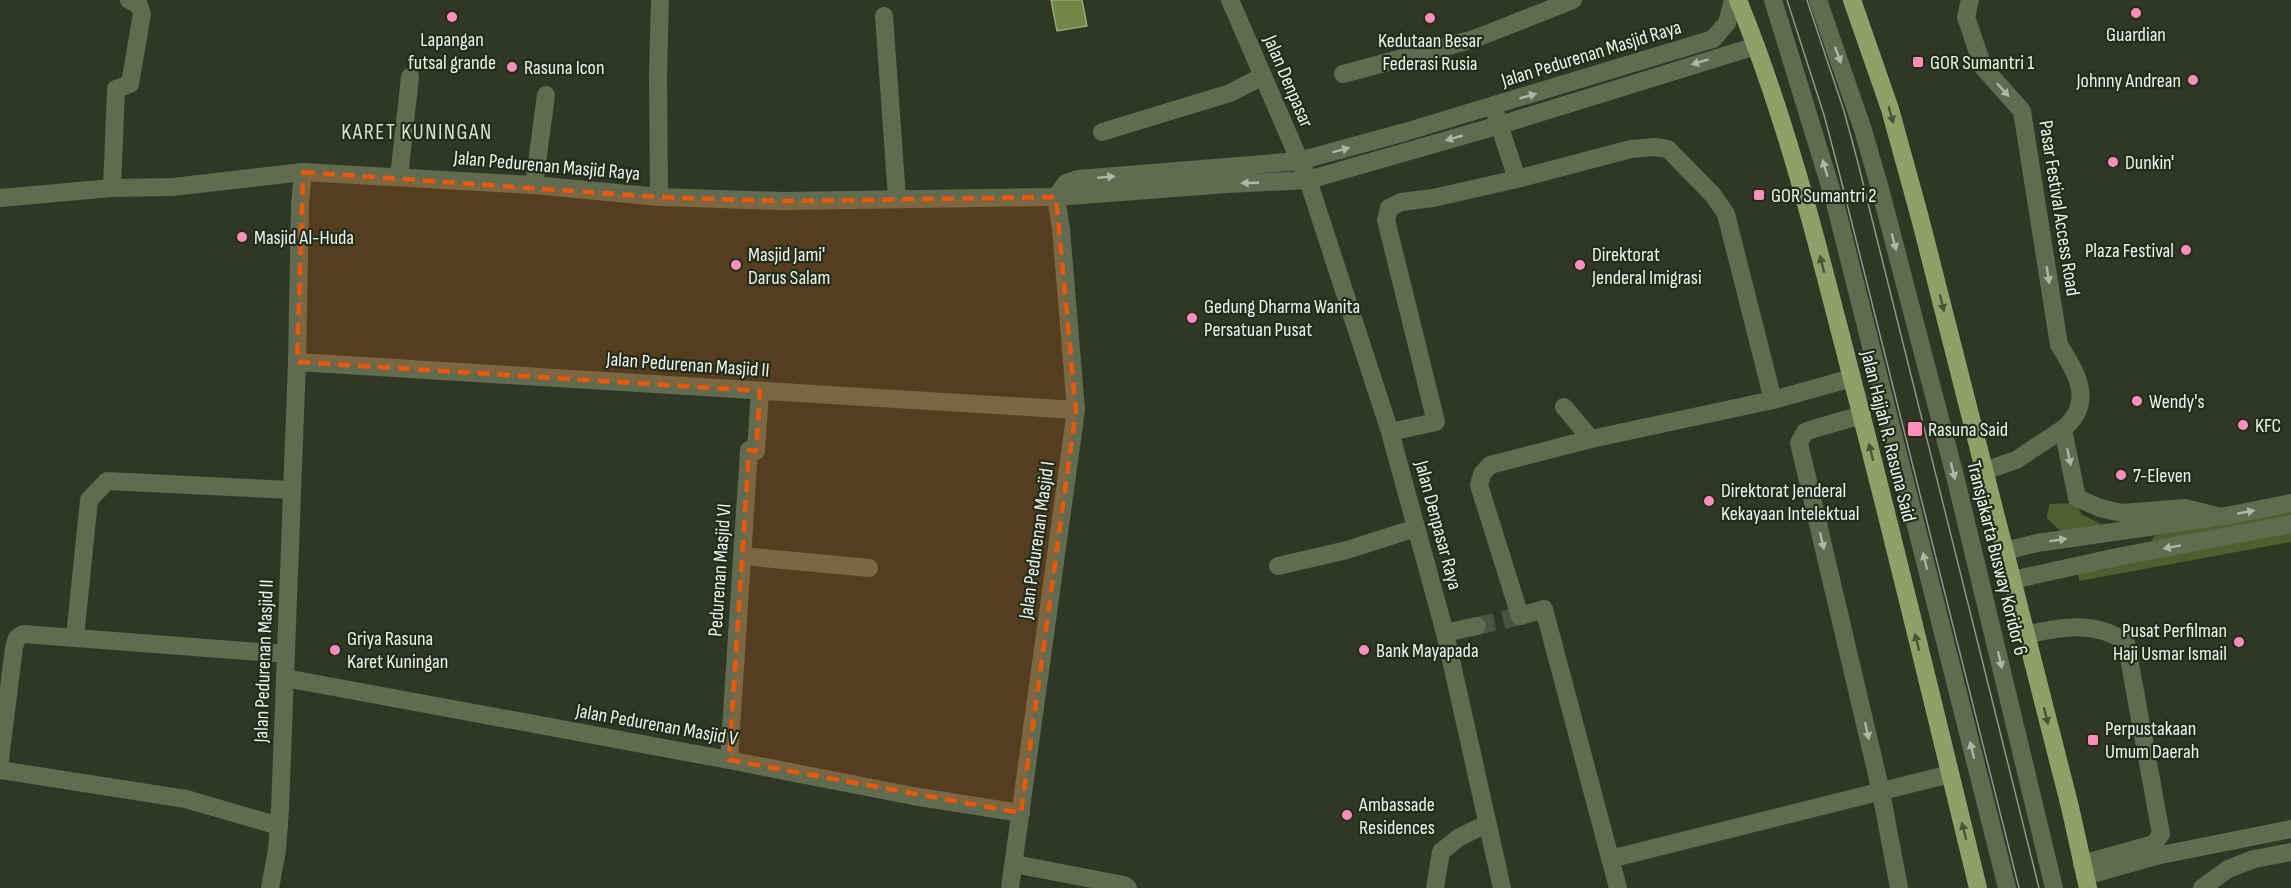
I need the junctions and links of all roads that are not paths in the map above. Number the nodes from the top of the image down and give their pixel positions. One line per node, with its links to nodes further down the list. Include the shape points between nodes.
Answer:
1 (129, 0): 26 (street, via 140,5 142,14 130,84 116,89)
2 (660, 0): 27 (street)
3 (1230, 0): 14 (street, Jalan Denpasar)
4 (1573, 0): 13 (street, via 1474,39)
5 (1733, 0): 17 (street, Jalan Pedurenan Masjid Raya, one-way to 5, via 1713,39 1726,23)
6 (1737, 0): 12 (main road, Jalan Hajjah R. Rasuna Said)
7 (1773, 0): 79 (street, one-way to 7, via 1834,199)
8 (1818, 0): 80 (street, Transjakarta Busway Koridor 6, one-way to 80, via 1882,196 1958,488)
9 (1852, 0): 41 (main road, one-way to 41, via 1890,109)
10 (1970, 0): 38 (street, Pasar Festival Access Road, one-way to 38, via 1966,17 1983,67 2022,111 2059,345 2076,371 2082,403 2072,422)
11 (884, 16): 30 (street)
12 (1756, 46): 18 (street, Jalan Pedurenan Masjid Raya, one-way to 18); 32 (main road, Jalan Hajjah R. Rasuna Said, one-way to 12, via 1799,174)
13 (1343, 74)
14 (1263, 76): 19 (street, via 1230,93); 20 (street, Jalan Denpasar)
15 (410, 77): 22 (street)
16 (546, 95): 25 (street)
17 (1492, 106): 18 (street); 20 (street, Jalan Pedurenan Masjid Raya, one-way to 17)
18 (1500, 125): 23 (street); 24 (street, Jalan Pedurenan Masjid Raya, one-way to 24)
19 (1102, 132)
20 (1299, 161): 24 (street, Jalan Denpasar); 28 (street, Jalan Pedurenan Masjid Raya, one-way to 20, via 1066,183 1078,179)
21 (303, 172): 22 (street, Jalan Pedurenan Masjid Raya); 26 (street, Jalan Pedurenan Masjid Raya, via 173,187); 31 (street, Jalan Pedurenan Masjid II)
22 (399, 177): 25 (street, Jalan Pedurenan Masjid Raya)
23 (1517, 179): 34 (street, via 1631,149 1668,149 1726,214); 39 (street, via 1433,198 1401,201 1389,208 1386,220 1436,422)
24 (1308, 180): 28 (street, Jalan Pedurenan Masjid Raya, one-way to 28); 39 (street, Jalan Denpasar Raya)
25 (534, 185): 27 (street, Jalan Pedurenan Masjid Raya)
26 (112, 188): 29 (street, Jalan Pedurenan Masjid Raya)
27 (659, 197): 30 (street, Jalan Pedurenan Masjid Raya, via 783,201)
28 (1056, 197): 30 (street, Jalan Pedurenan Masjid Raya); 36 (street, Jalan Pedurenan Masjid I)
29 (0, 198)
30 (897, 198)
31 (297, 362): 33 (street, Jalan Pedurenan Masjid II); 42 (street, Jalan Pedurenan Masjid II)
32 (1852, 378): 34 (street); 37 (main road, Jalan Hajjah R. Rasuna Said)
33 (760, 391): 36 (street, Jalan Pedurenan Masjid II); 48 (street, Pedurenan Masjid VI, via 756,451 749,450)
34 (1773, 400): 40 (street)
35 (1564, 407): 40 (street)
36 (1076, 410): 63 (street, Jalan Pedurenan Masjid I)
37 (1862, 415): 61 (main road, Jalan Hajjah R. Rasuna Said, one-way to 37); 62 (street, one-way to 62, via 1805,432 1799,443)
38 (2063, 429): 41 (street, Pasar Festival Access Road, via 2016,460); 44 (street, one-way to 44, via 2077,498 2122,513 2185,508)
39 (1390, 432): 46 (street, Jalan Denpasar Raya)
40 (1591, 439): 68 (street, via 1490,465 1479,485 1520,616 1544,609)
41 (1984, 471): 47 (main road)
42 (292, 490): 55 (street, via 107,481 89,500); 56 (street, Jalan Pedurenan Masjid II)
43 (2291, 503): 44 (street, one-way to 43)
44 (2221, 517): 47 (street, one-way to 44)
45 (2291, 524): 51 (street, one-way to 51)
46 (1416, 528): 49 (street, via 1373,543); 53 (street, Jalan Denpasar Raya)
47 (2005, 551): 51 (main road)
48 (742, 556): 50 (street); 59 (street, Pedurenan Masjid VI)
49 (1278, 566)
50 (869, 568)
51 (2012, 580): 54 (main road)
52 (1476, 626): 53 (street)
53 (1445, 633): 64 (street, Jalan Denpasar Raya)
54 (2025, 635): 70 (main road, one-way to 70); 70 (street, via 2073,626 2114,634 2126,642 2161,834 2154,844)
55 (75, 637): 56 (street); 58 (street, via 23,634 17,639)
56 (286, 654): 57 (street, Jalan Pedurenan Masjid II)
57 (285, 678): 59 (street, Jalan Pedurenan Masjid V); 65 (street, Jalan Pedurenan Masjid II)
58 (0, 759)
59 (729, 760): 63 (street, Jalan Pedurenan Masjid V)
60 (0, 770): 65 (street, via 186,799)
61 (1950, 774): 62 (street); 78 (main road, Jalan Hajjah R. Rasuna Said, one-way to 61)
62 (1881, 792): 68 (street); 77 (street)
63 (1021, 813): 69 (street, Jalan Pedurenan Masjid I)
64 (1486, 824): 74 (street, via 1441,852); 75 (street, Jalan Denpasar Raya)
65 (279, 826): 71 (street, Jalan Pedurenan Masjid II)
66 (2291, 829): 70 (street, via 2156,856)
67 (2291, 852): 81 (street, via 2228,869)
68 (1611, 859): 76 (street)
69 (1014, 864): 72 (street, Jalan Pedurenan Masjid I); 73 (street)
70 (2085, 876)
71 (270, 888)
72 (1010, 888)
73 (1128, 888)
74 (1435, 888)
75 (1502, 888)
76 (1618, 888)
77 (1899, 888)
78 (1978, 888)
79 (2007, 888)
80 (2054, 888)
81 (2202, 888)

